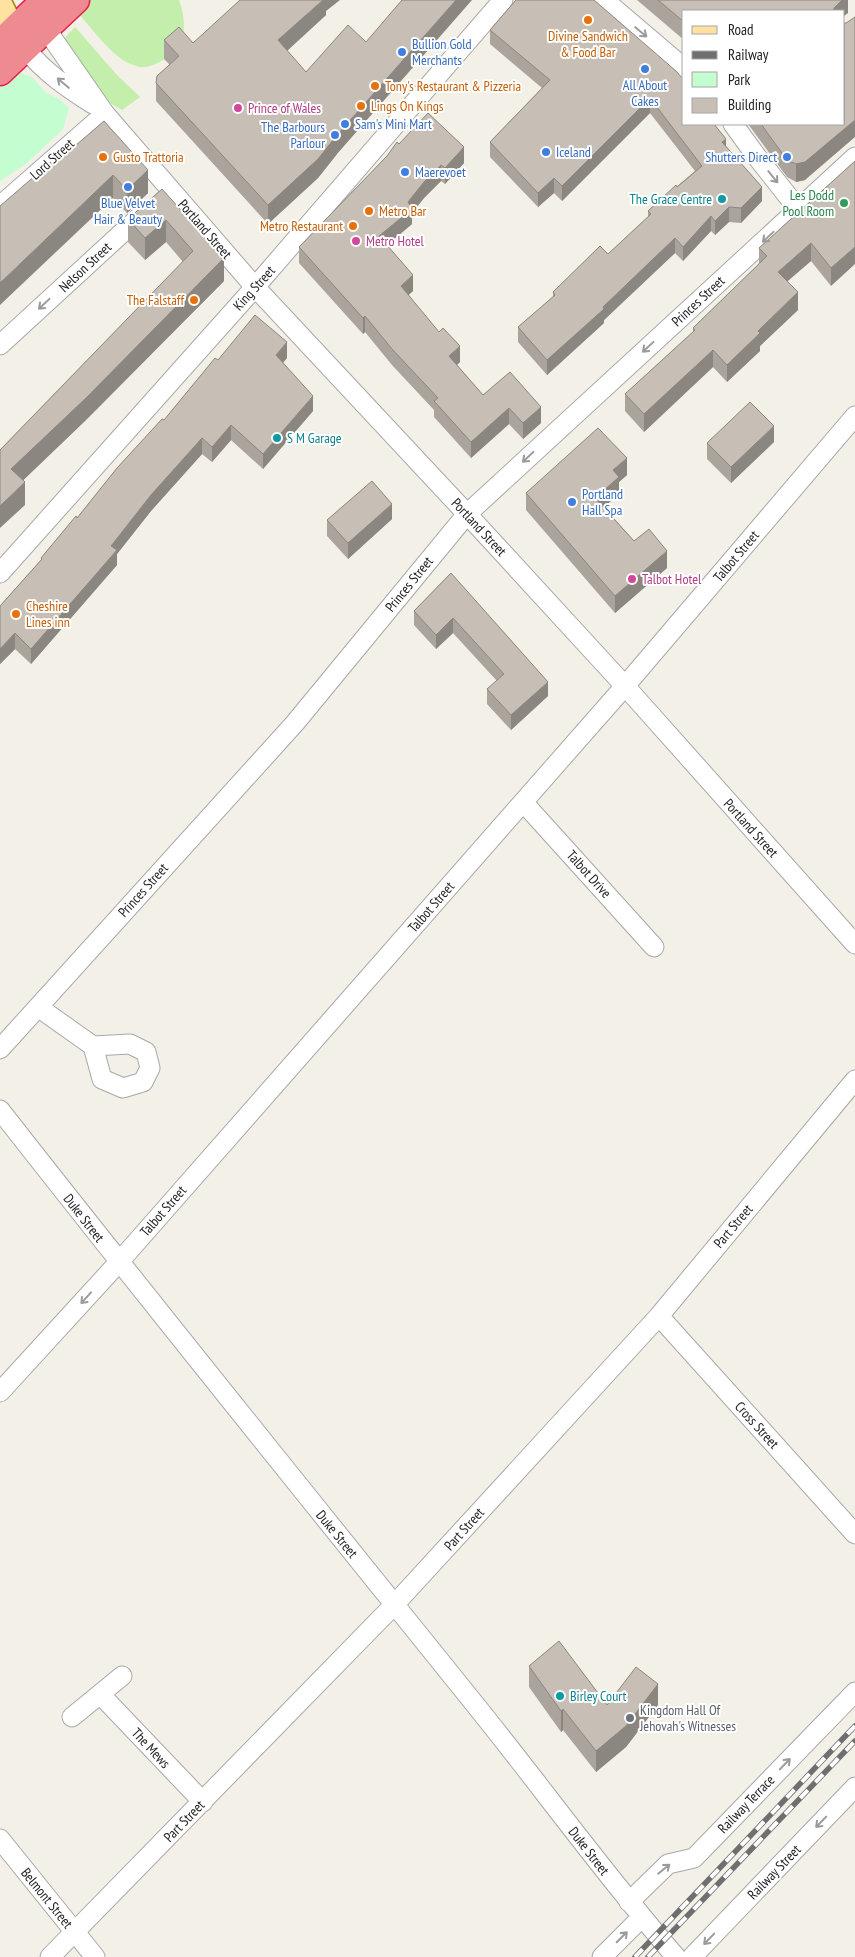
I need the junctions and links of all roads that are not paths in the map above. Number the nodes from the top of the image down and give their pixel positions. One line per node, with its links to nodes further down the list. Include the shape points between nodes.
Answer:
1 (37, 0): 7 (highway)
2 (76, 0): 6 (highway)
3 (503, 0): 16 (street, King Street)
4 (604, 0): 8 (street, one-way to 8)
5 (0, 2): 7 (main road)
6 (46, 30): 7 (highway); 10 (street, Portland Street)
7 (13, 41): 9 (highway); 10 (street, Portland Street, one-way to 7, via 68,88)
8 (682, 66)
9 (0, 72)
10 (104, 112): 13 (street, Portland Street); 14 (street, Lord Street)
11 (734, 125): 15 (street, one-way to 15)
12 (855, 157): 15 (street, Princes Street)
13 (170, 188): 16 (street, Portland Street); 17 (street, Nelson Street, one-way to 17)
14 (0, 206)
15 (798, 209): 19 (street, Princes Street, one-way to 19)
16 (255, 287): 19 (street, Portland Street); 20 (street, King Street)
17 (0, 345)
18 (855, 416): 21 (street, Talbot Street)
19 (467, 514): 21 (street, Portland Street); 25 (street, Princes Street, via 295,724)
20 (2, 567)
21 (625, 686): 22 (street, Talbot Street); 23 (street, Portland Street)
22 (523, 802): 24 (street, Talbot Drive); 30 (street, Talbot Street)
23 (855, 944)
24 (654, 947)
25 (38, 1007): 26 (street); 27 (street, Princes Street)
26 (93, 1046)
27 (0, 1049)
28 (855, 1080): 31 (street, Part Street)
29 (0, 1110): 30 (street, Duke Street)
30 (119, 1262): 32 (street, Talbot Street, one-way to 32); 34 (street, Duke Street)
31 (659, 1316): 33 (street, Cross Street); 34 (street, Part Street)
32 (0, 1392)
33 (855, 1534)
34 (394, 1605): 40 (street, Part Street); 42 (street, Duke Street)
35 (122, 1676): 37 (street)
36 (855, 1692): 42 (street, Railway Terrace, one-way to 36, via 668,1864 694,1858)
37 (100, 1694): 38 (street); 40 (street, The Mews)
38 (72, 1717)
39 (855, 1787): 49 (street, Railway Street, one-way to 49)
40 (203, 1802): 44 (street, Part Street)
41 (0, 1839): 44 (street, Belmont Street)
42 (629, 1902): 43 (street, Duke Street)
43 (642, 1917): 47 (street, one-way to 43); 48 (street, Duke Street)
44 (76, 1933): 45 (street, Part Street); 46 (street, Belmont Street)
45 (50, 1957)
46 (95, 1957)
47 (602, 1957)
48 (676, 1957)
49 (692, 1957)

